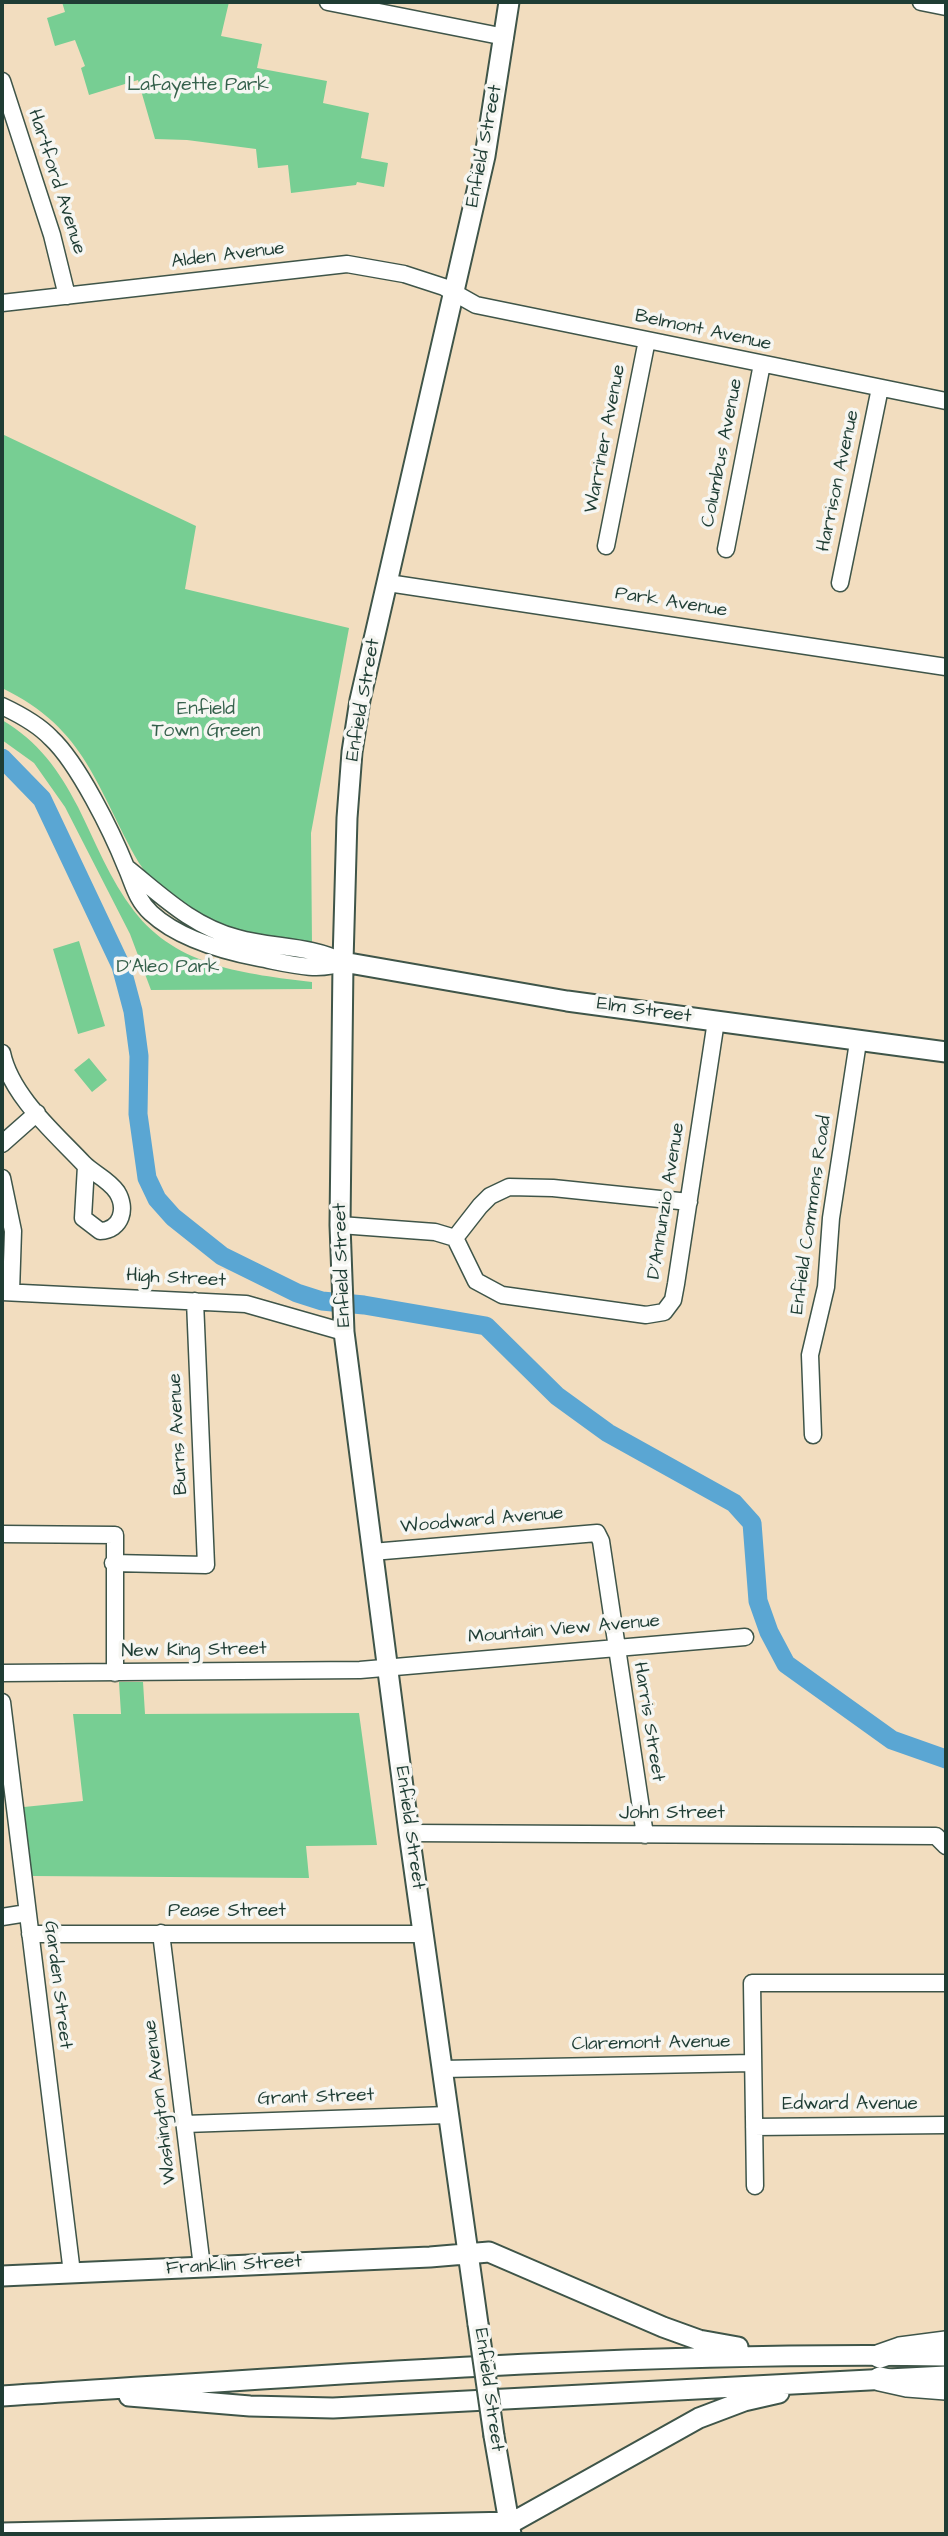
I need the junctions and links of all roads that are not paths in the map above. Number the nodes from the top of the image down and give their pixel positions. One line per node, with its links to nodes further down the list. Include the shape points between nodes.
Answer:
1 (328, 2): 4 (street)
2 (509, 2): 6 (main road, Enfield Street)
3 (921, 2): 5 (street)
4 (352, 4): 6 (street)
5 (946, 7)
6 (505, 37): 9 (main road, Enfield Street, via 485,156)
7 (2, 81): 8 (street, Hartford Avenue)
8 (8, 125): 10 (street, Hartford Avenue, via 52,236)
9 (454, 294): 10 (street, Alden Avenue, via 404,274 347,264); 12 (street, Belmont Avenue, via 476,305); 18 (main road, Enfield Street)
10 (67, 296): 11 (street, Alden Avenue)
11 (2, 303)
12 (647, 340): 13 (street, Belmont Avenue); 16 (street, Warriner Avenue)
13 (762, 364): 14 (street, Belmont Avenue); 17 (street, Columbus Avenue)
14 (880, 388): 15 (street, Belmont Avenue); 19 (street, Harrison Avenue)
15 (946, 401)
16 (606, 546)
17 (726, 549)
18 (388, 583): 20 (street, Park Avenue); 22 (main road, Enfield Street, via 352,752)
19 (840, 583)
20 (946, 667)
21 (2, 706): 22 (street, via 52,738 77,772 127,868 172,906 199,924 235,937 316,952)
22 (343, 962): 23 (main road, Elm Street, via 567,1001); 32 (main road, Enfield Street)
23 (716, 1021): 24 (main road, Elm Street); 31 (street, D'Annunzio Avenue)
24 (858, 1042): 25 (main road, Elm Street); 37 (street, Enfield Commons Road, via 831,1218 826,1287 810,1355)
25 (946, 1052)
26 (2, 1053): 27 (street, via 8,1074)
27 (37, 1113): 28 (street); 29 (street)
28 (2, 1144)
29 (86, 1166)
30 (2, 1178): 34 (street, via 13,1231)
31 (689, 1202): 33 (street, via 509,1187 490,1196); 33 (street, D'Annunzio Avenue, via 673,1300 657,1315 502,1295 476,1281)
32 (340, 1225): 33 (street, via 435,1232); 36 (main road, Enfield Street)
33 (455, 1238)
34 (6, 1292): 35 (street, High Street)
35 (195, 1301): 36 (street, High Street, via 261,1307); 41 (street, Burns Avenue, via 206,1564)
36 (344, 1323): 40 (main road, Enfield Street)
37 (814, 1435)
38 (597, 1533): 40 (street, Woodward Avenue); 43 (street, Harris Street)
39 (2, 1534): 41 (street, via 115,1535)
40 (372, 1552): 44 (main road, Enfield Street)
41 (113, 1563): 45 (street)
42 (745, 1637): 43 (street, Mountain View Avenue)
43 (615, 1646): 44 (street, Mountain View Avenue); 49 (street, Harris Street)
44 (387, 1668): 45 (street, New King Street); 48 (main road, Enfield Street)
45 (115, 1672): 46 (street, New King Street)
46 (2, 1673)
47 (2, 1702): 51 (street, Garden Street)
48 (409, 1833): 49 (street, John Street); 55 (main road, Enfield Street)
49 (645, 1835): 50 (street, John Street)
50 (941, 1841)
51 (27, 1913): 52 (street); 54 (street, Garden Street)
52 (2, 1917)
53 (161, 1933): 54 (street, Pease Street); 55 (street, Pease Street); 60 (street, Washington Avenue)
54 (30, 1934): 66 (street, Garden Street)
55 (424, 1934): 58 (main road, Enfield Street)
56 (946, 1983): 57 (street, Claremont Avenue, via 752,1983)
57 (753, 2063): 58 (street, Claremont Avenue); 62 (street)
58 (443, 2069): 59 (main road, Enfield Street)
59 (448, 2115): 60 (street, Grant Street); 64 (main road, Enfield Street)
60 (185, 2124): 65 (street, Washington Avenue)
61 (946, 2125): 62 (street, Edward Avenue)
62 (754, 2127): 63 (street)
63 (755, 2186)
64 (467, 2252): 65 (main road, Franklin Street); 69 (main road, Franklin Street, via 493,2254 688,2337); 77 (main road, Enfield Street, bridge)
65 (202, 2267): 66 (main road, Franklin Street)
66 (72, 2273): 67 (main road, Franklin Street)
67 (2, 2276)
68 (946, 2343): 71 (highway, via 900,2349)
69 (780, 2356): 71 (main road); 75 (main road)
70 (946, 2356): 71 (main road)
71 (880, 2367): 72 (main road); 73 (main road); 74 (highway, via 906,2385)
72 (946, 2376)
73 (820, 2382): 75 (main road, via 322,2408); 77 (main road, via 699,2418)
74 (946, 2388)
75 (86, 2391): 76 (main road)
76 (2, 2396)
77 (510, 2528): 78 (main road)
78 (2, 2533)

